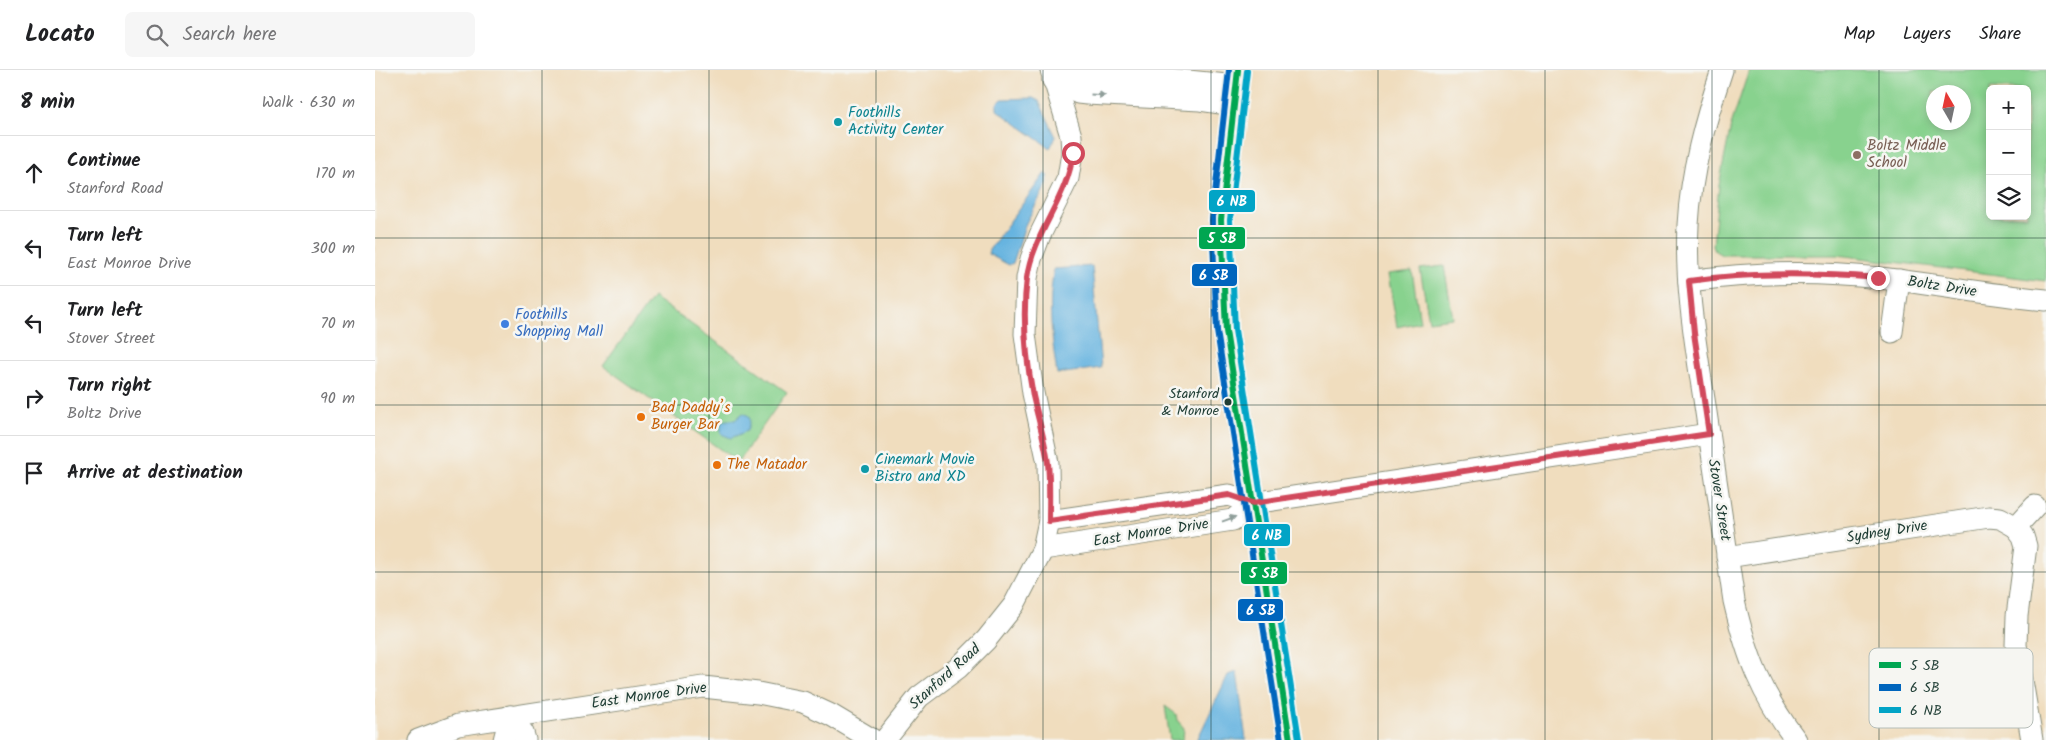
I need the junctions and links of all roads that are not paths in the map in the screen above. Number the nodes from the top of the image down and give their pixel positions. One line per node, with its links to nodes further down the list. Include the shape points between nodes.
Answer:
1 (1722, 70): 5 (street, Stover Street, via 1705,120 1696,161 1688,226)
2 (1052, 75): 3 (street, via 1084,94 1200,100); 11 (street, Stanford Road, via 1071,136 1071,171 1031,259 1025,310 1031,377 1048,463)
3 (1236, 87): 9 (street, via 1221,220 1226,331)
4 (1899, 280): 5 (street, Boltz Drive, via 1833,274 1772,274); 6 (street, Boltz Drive, via 1997,296); 7 (street)
5 (1689, 281): 8 (street, Stover Street)
6 (2046, 300)
7 (1892, 332)
8 (1709, 434): 9 (street, East Monroe Drive); 14 (street, Stover Street)
9 (1253, 503): 11 (street, East Monroe Drive, via 1229,495); 13 (street, East Monroe Drive, one-way to 9, via 1233,520); 22 (street)
10 (2035, 506): 12 (street)
11 (1049, 521): 13 (street, Stanford Road)
12 (2016, 527): 14 (street, Sydney Drive, via 2000,518 1989,517); 15 (street, via 2026,546 2017,616)
13 (1043, 549): 21 (street, Stanford Road, via 1014,605 986,640 958,668 919,697)
14 (1727, 556): 23 (street, Stover Street, via 1734,602 1752,668 1765,695)
15 (2017, 648)
16 (510, 716): 17 (street, East Monroe Drive, via 458,725); 18 (street); 19 (street); 20 (street, East Monroe Drive, via 685,689 720,688 803,702)
17 (418, 740)
18 (504, 740)
19 (525, 740)
20 (873, 740)
21 (885, 740)
22 (1290, 740)
23 (1796, 740)

